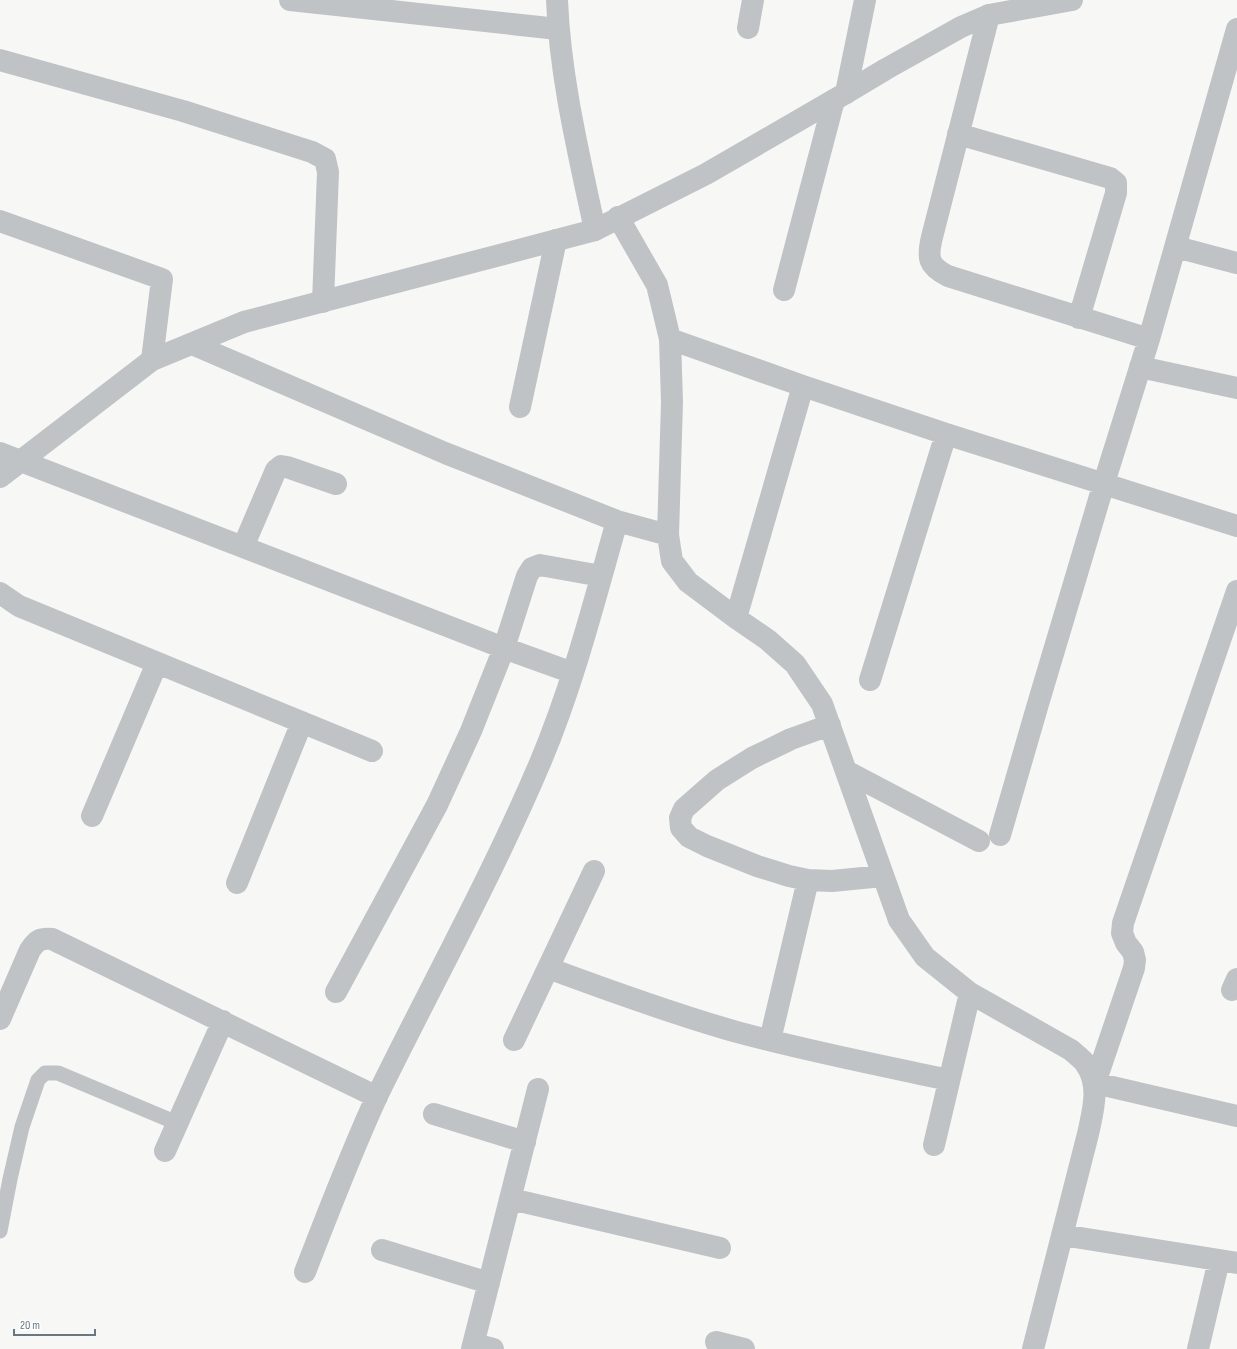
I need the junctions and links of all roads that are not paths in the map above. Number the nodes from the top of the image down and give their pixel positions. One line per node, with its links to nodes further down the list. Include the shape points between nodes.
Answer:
1 (290, 0): 8 (street)
2 (557, 0): 8 (street)
3 (753, 0): 7 (street)
4 (865, 0): 12 (street)
5 (1072, 0): 6 (street)
6 (989, 15): 12 (street, via 961,27); 13 (street)
7 (748, 28)
8 (558, 29): 16 (street)
9 (1237, 29): 11 (street)
10 (0, 60): 21 (street, via 183,111 312,152 325,159 328,172)
11 (1231, 72): 18 (street)
12 (840, 97): 14 (street, via 706,174); 20 (street)
13 (958, 134): 22 (street, via 930,248 934,267 948,276); 22 (street, via 1110,178 1116,183 1116,193)
14 (618, 218): 16 (street); 23 (street, via 656,285)
15 (0, 221): 26 (street, via 162,279)
16 (595, 230): 17 (street)
17 (556, 240): 21 (street); 30 (street)
18 (1176, 247): 19 (street); 24 (street)
19 (1237, 263)
20 (784, 290)
21 (323, 302): 25 (street, via 244,322)
22 (1079, 318): 24 (street)
23 (670, 339): 28 (street); 39 (street, via 672,402)
24 (1149, 340): 27 (street)
25 (192, 344): 26 (street); 37 (street, via 445,453)
26 (152, 360): 33 (street)
27 (1140, 367): 29 (street); 35 (street)
28 (803, 386): 31 (street); 44 (street)
29 (1237, 388)
30 (520, 407)
31 (946, 434): 35 (street); 48 (street)
32 (0, 454): 33 (street)
33 (21, 461): 34 (street); 40 (street)
34 (0, 477)
35 (1104, 483): 38 (street); 54 (street)
36 (336, 484): 40 (street, via 281,466 276,470)
37 (617, 521): 39 (street); 41 (street)
38 (1237, 526)
39 (668, 535): 44 (street, via 672,561 688,582)
40 (244, 547): 45 (street)
41 (601, 576): 45 (street, via 540,566 532,568 527,576); 47 (street)
42 (1237, 591): 68 (street, via 1123,923 1122,933 1133,952 1134,968)
43 (0, 593): 46 (street, via 19,606)
44 (736, 618): 50 (street, via 768,640 795,664 822,704)
45 (504, 648): 47 (street); 61 (street, via 471,731 437,805)
46 (157, 663): 49 (street); 53 (street)
47 (573, 673): 70 (street, via 540,762 501,848)
48 (870, 680)
49 (302, 722): 51 (street); 59 (street)
50 (830, 725): 52 (street); 58 (street, via 791,739 752,758 717,780 684,809 680,818 681,828 689,838 757,866)
51 (372, 750)
52 (846, 771): 55 (street); 57 (street)
53 (92, 816)
54 (1000, 835)
55 (979, 841)
56 (594, 871): 60 (street)
57 (883, 876): 58 (street, via 832,881); 62 (street, via 899,920 925,957)
58 (808, 880): 66 (street)
59 (237, 883)
60 (548, 968): 65 (street); 66 (street, via 635,1000)
61 (336, 992)
62 (970, 993): 67 (street); 68 (street, via 1071,1050 1085,1063)
63 (0, 1019): 64 (street, via 30,950 35,942 43,938 52,939)
64 (223, 1021): 70 (street); 73 (street)
65 (514, 1040)
66 (770, 1040): 67 (street)
67 (949, 1080): 75 (street)
68 (1094, 1083): 72 (street); 79 (street, via 1094,1106)
69 (538, 1089): 74 (street)
70 (377, 1096): 83 (street)
71 (434, 1114): 74 (street)
72 (1237, 1116)
73 (177, 1123): 76 (street); 78 (lane, via 58,1073 45,1073 38,1080 22,1128)
74 (525, 1142): 77 (street)
75 (934, 1145)
76 (165, 1152)
77 (511, 1199): 80 (street); 84 (street)
78 (0, 1231)
79 (1062, 1235): 82 (street); 88 (street)
80 (720, 1248)
81 (382, 1250): 84 (street)
82 (1228, 1262): 89 (street)
83 (305, 1272)
84 (489, 1283): 86 (street)
85 (716, 1342): 87 (street)
86 (480, 1347)
87 (744, 1349)
88 (1033, 1349)
89 (1198, 1349)

